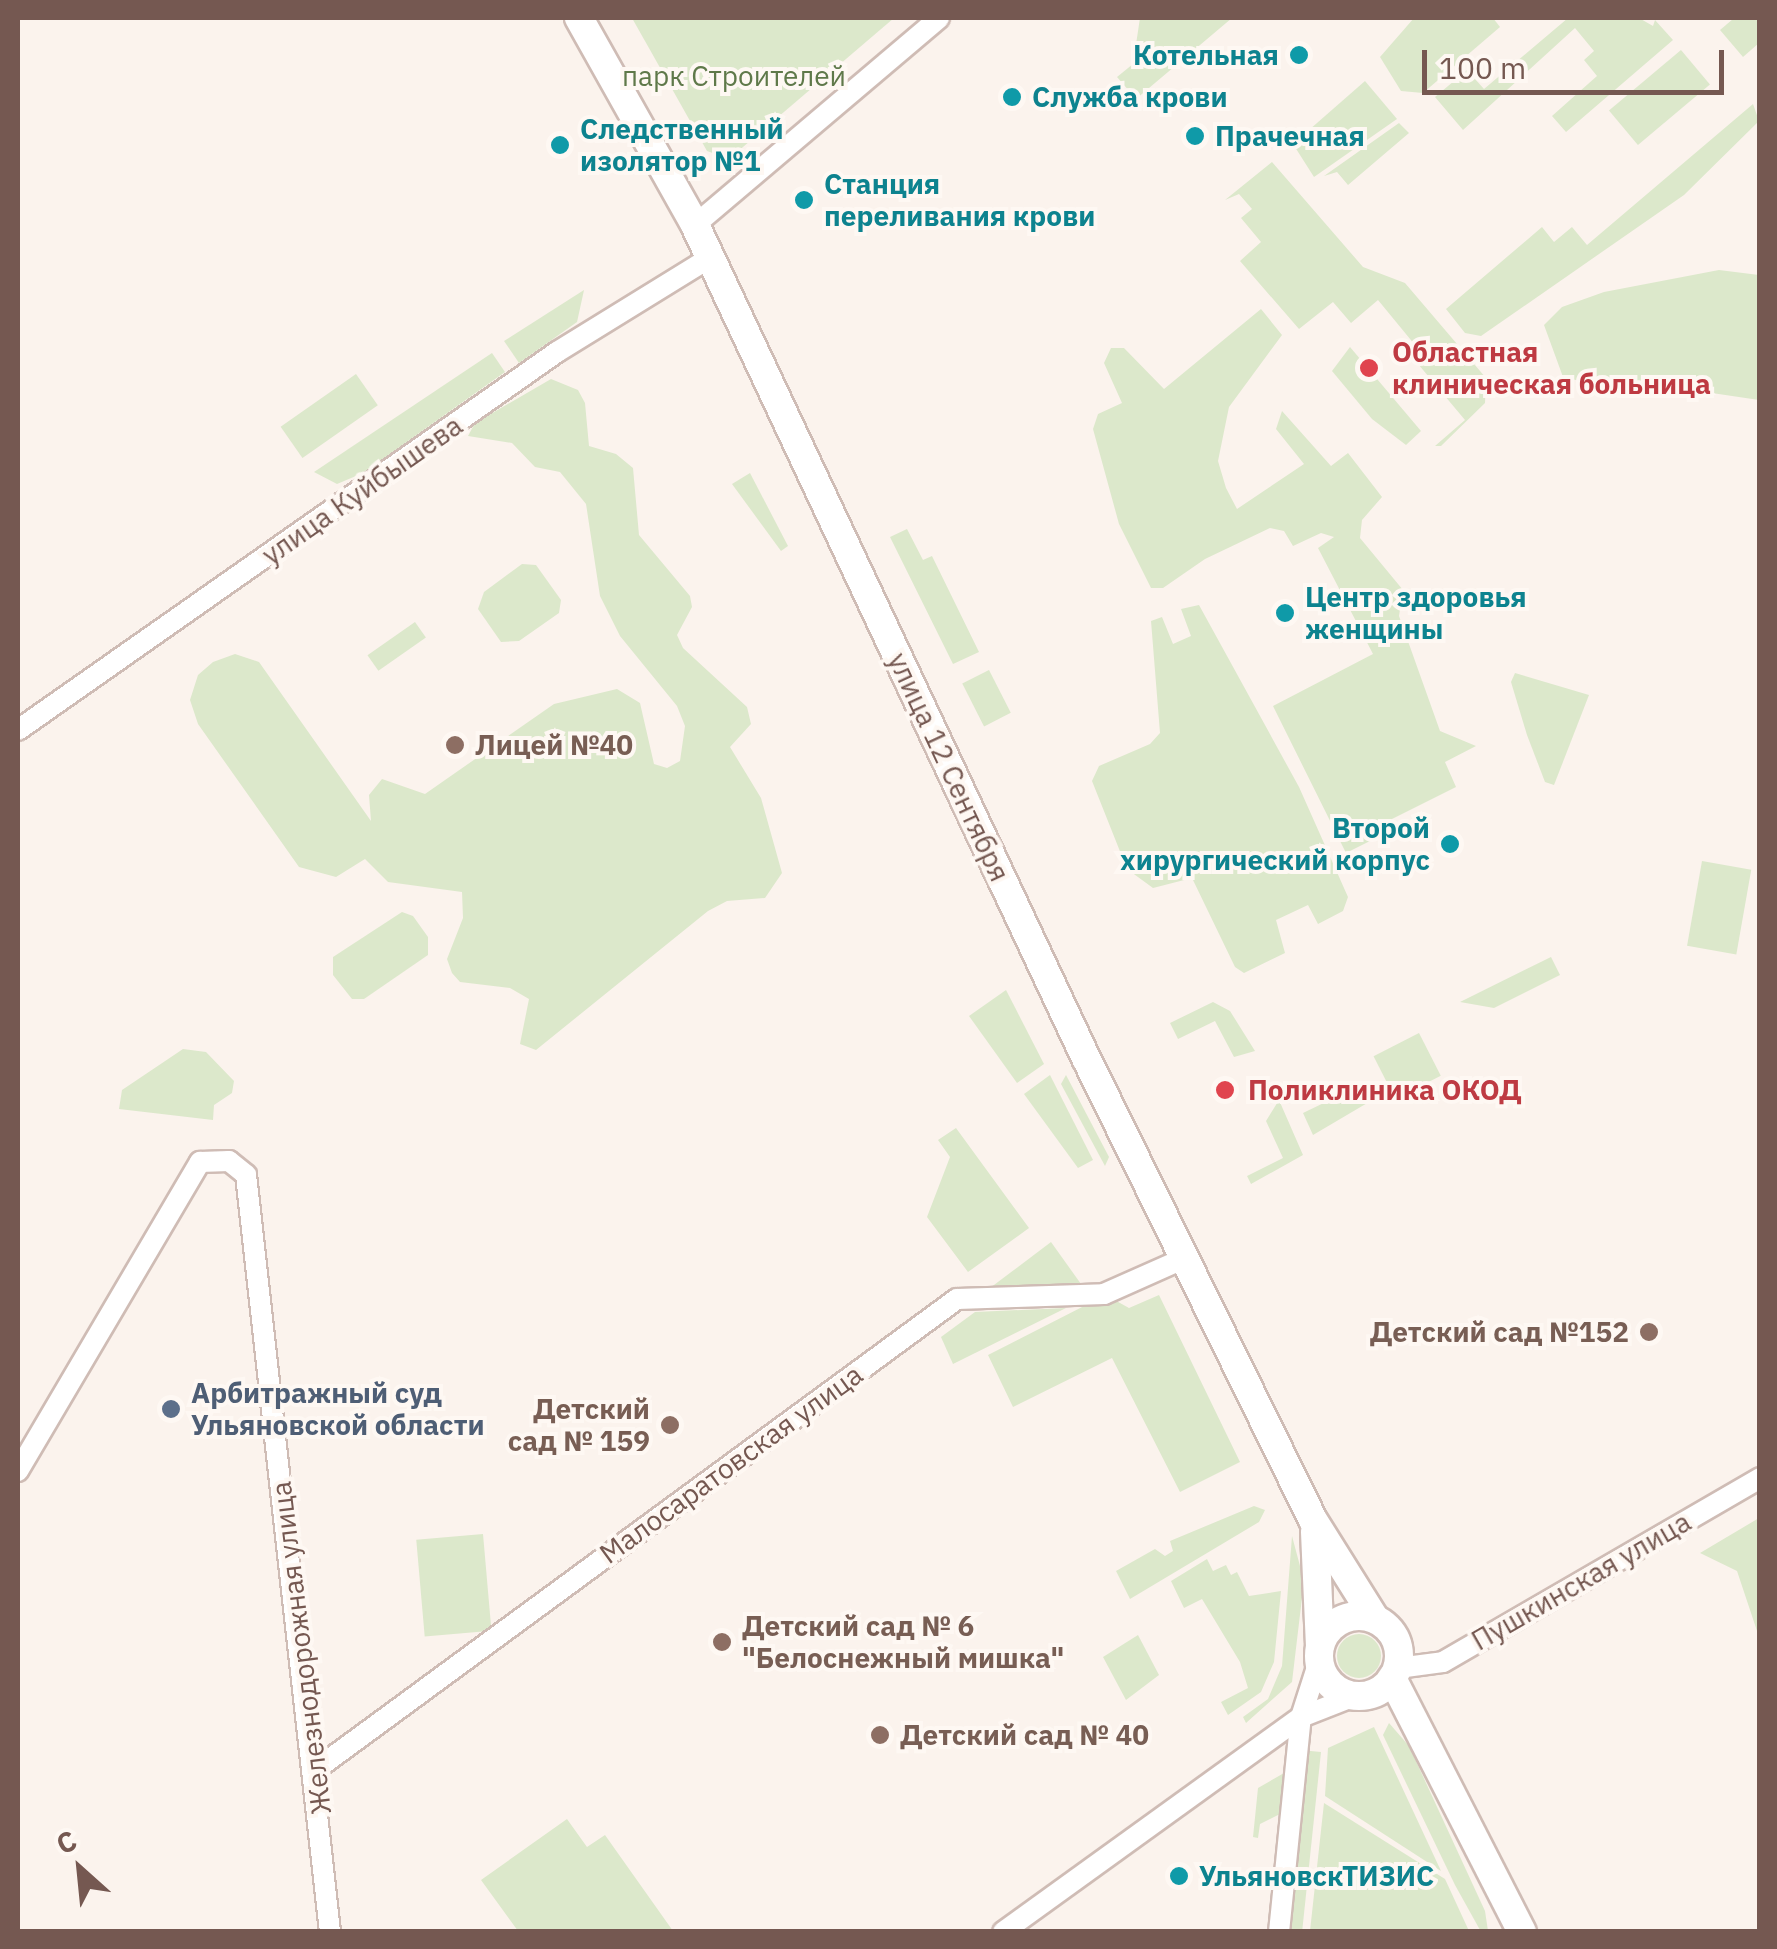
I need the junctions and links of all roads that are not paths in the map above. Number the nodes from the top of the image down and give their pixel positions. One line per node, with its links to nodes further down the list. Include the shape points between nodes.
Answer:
1 (579, 18): 3 (main road, улица 12 Сентября)
2 (940, 18): 3 (street)
3 (695, 225): 4 (main road, улица 12 Сентября)
4 (710, 257): 5 (street, улица Куйбышева, via 610,317); 6 (main road, улица 12 Сентября)
5 (18, 730)
6 (1185, 1258): 9 (main road, улица 12 Сентября); 15 (street, Малосаратовская улица, via 1104,1294 956,1299)
7 (18, 1471): 15 (street, Железнодорожная улица, via 200,1162 228,1161 246,1175)
8 (1760, 1478): 12 (street, Пушкинская улица, via 1443,1662)
9 (1314, 1520): 10 (main road, улица 12 Сентября); 11 (main road, улица 12 Сентября, via 1322,1574)
10 (1375, 1619): 11 (main road, via 1342,1620); 12 (main road, via 1398,1645)
11 (1320, 1653): 13 (main road, via 1330,1685); 14 (street)
12 (1395, 1673): 13 (main road, via 1370,1695); 19 (main road)
13 (1355, 1696): 14 (street)
14 (1301, 1717): 17 (street); 18 (street)
15 (315, 1770): 16 (street, Железнодорожная улица)
16 (330, 1932)
17 (1004, 1932)
18 (1279, 1932)
19 (1522, 1932)

